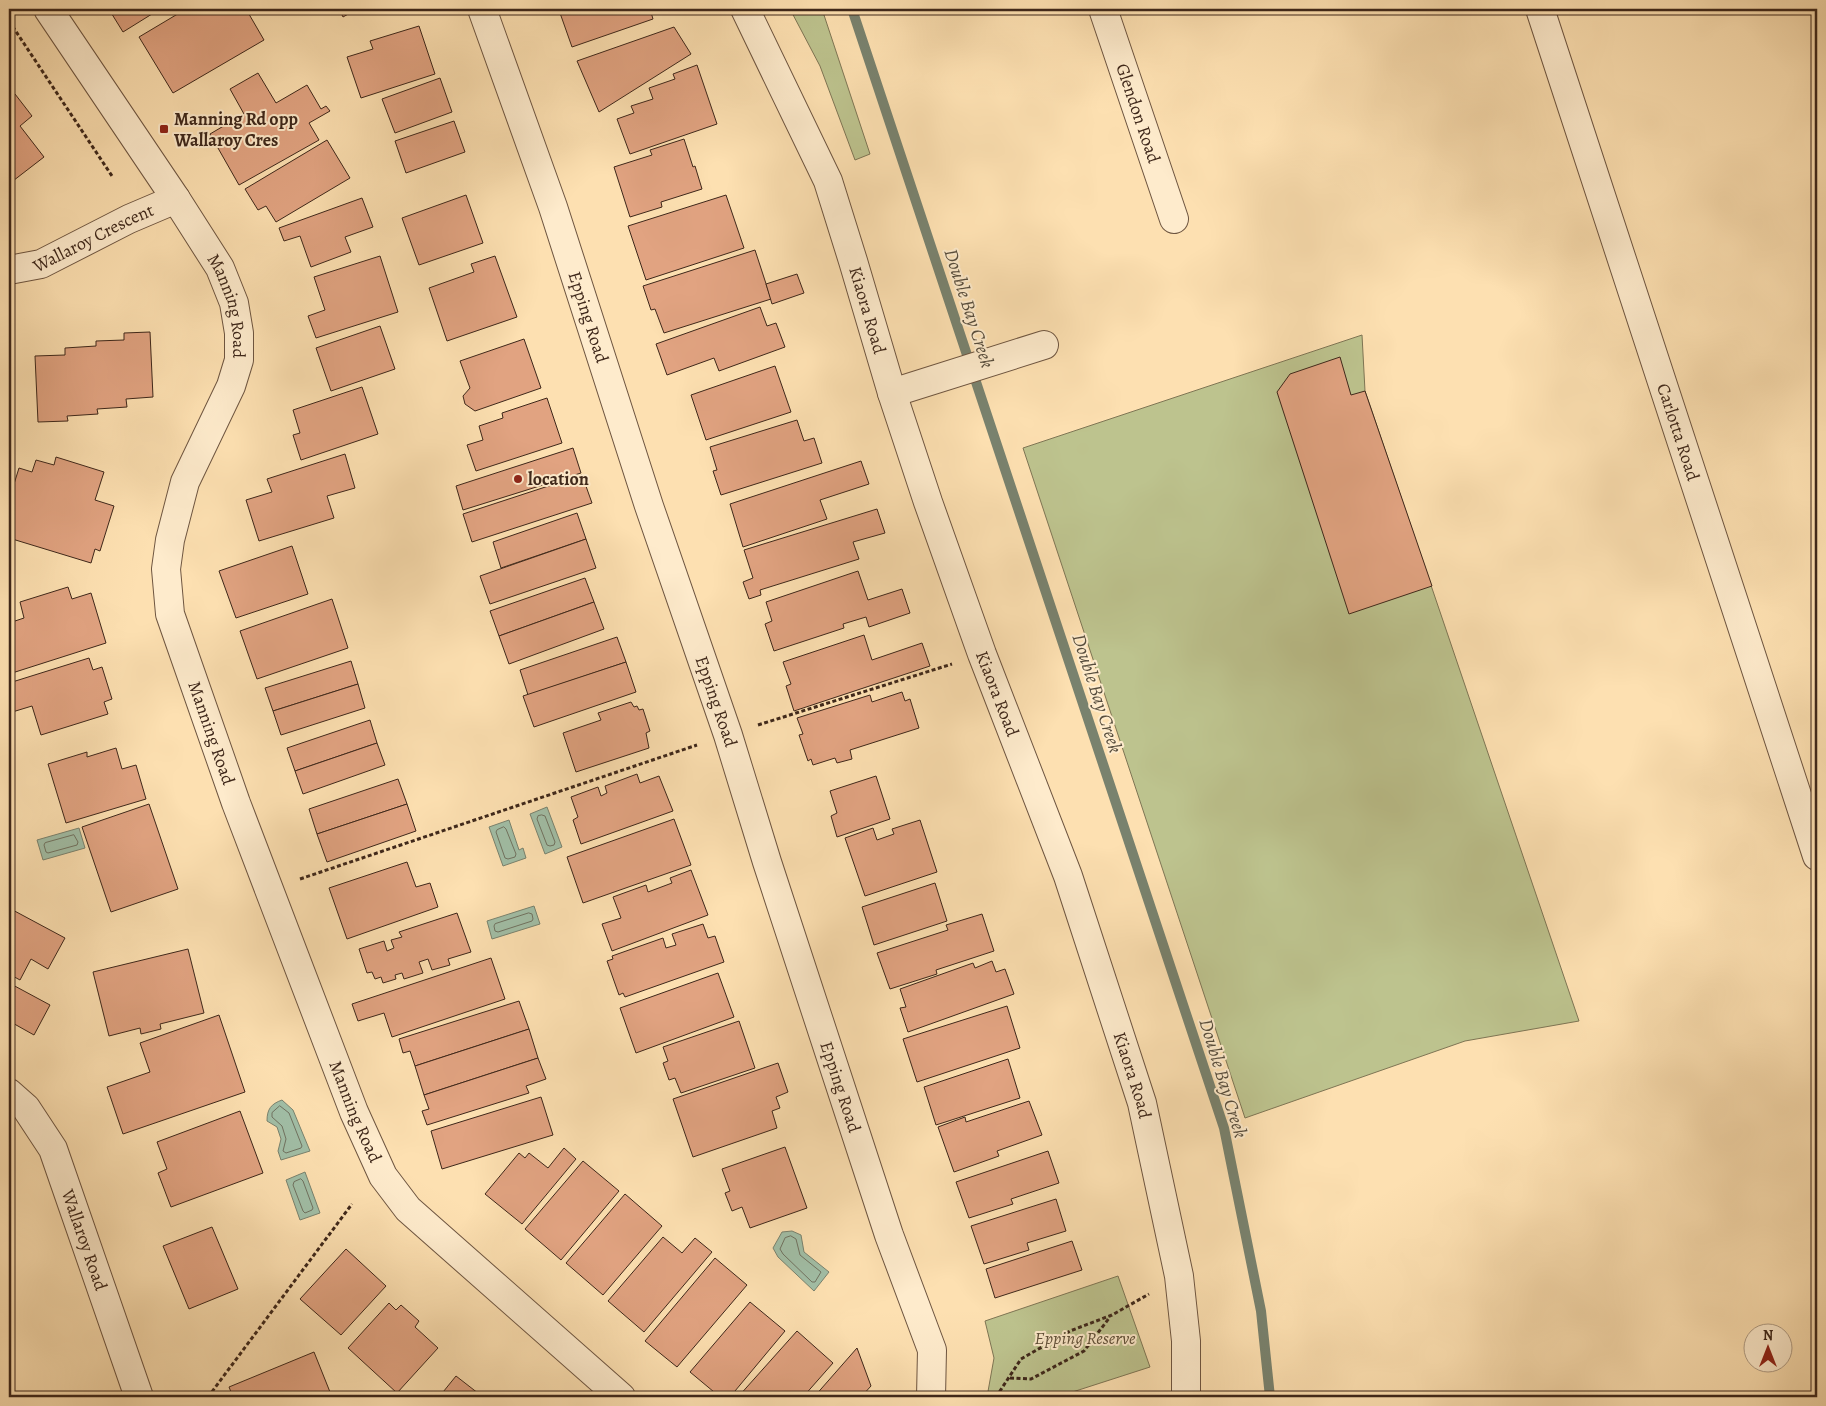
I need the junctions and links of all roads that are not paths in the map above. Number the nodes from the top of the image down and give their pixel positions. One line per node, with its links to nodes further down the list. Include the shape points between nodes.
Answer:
1 (48, 9): 6 (street, Manning Road)
2 (482, 9): 15 (street, Epping Road, via 728,735 888,1235 932,1350)
3 (745, 9): 10 (street, Kiaora Road, via 828,180)
4 (1103, 9): 7 (street, Glendon Road)
5 (1540, 9): 11 (street, Carlotta Road)
6 (176, 199): 8 (street, Wallaroy Crescent, via 41,264); 14 (street, Manning Road, via 220,268 234,303 239,333 239,360 231,386 185,482 166,569 170,614 236,803 351,1104 383,1176 408,1209)
7 (1174, 219)
8 (9, 270)
9 (1044, 345): 10 (street)
10 (892, 393): 16 (street, Kiaora Road, via 982,654 1068,876 1139,1094 1179,1276 1186,1341)
11 (1817, 856)
12 (9, 1093): 13 (street, Wallaroy Road, via 26,1108 53,1149)
13 (139, 1397)
14 (621, 1397)
15 (931, 1397)
16 (1186, 1397)

